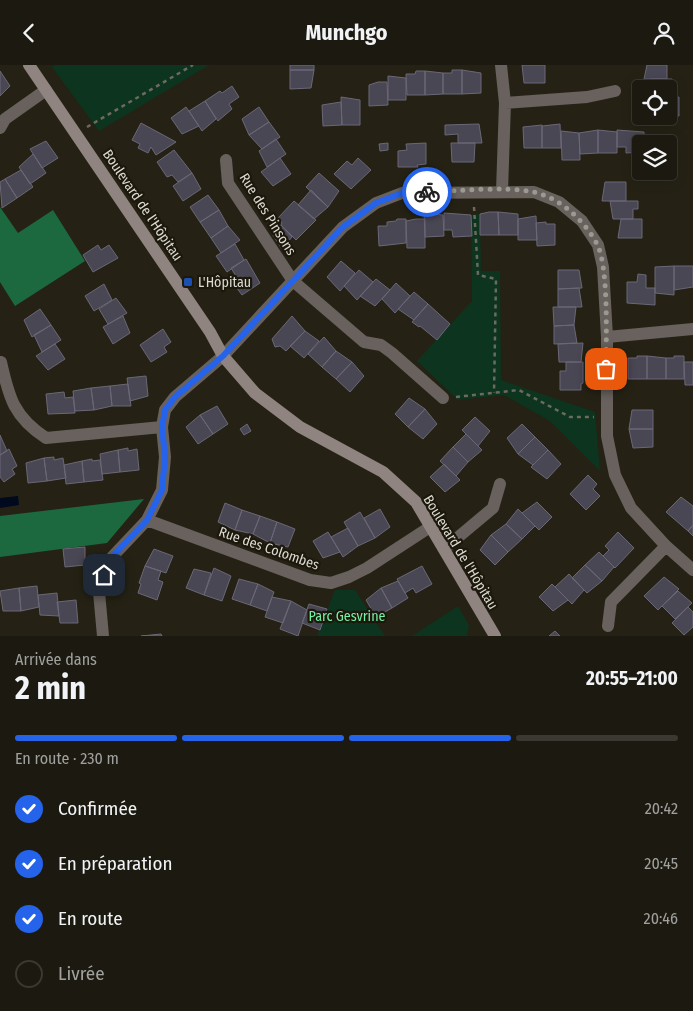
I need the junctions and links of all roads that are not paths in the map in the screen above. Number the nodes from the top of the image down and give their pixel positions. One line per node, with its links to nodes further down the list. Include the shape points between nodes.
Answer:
1 (30, 65): 3 (street, Boulevard de l'Hôpitau)
2 (501, 65): 5 (street)
3 (46, 90): 6 (street, via 5,119); 12 (street, Boulevard de l'Hôpitau)
4 (615, 91): 5 (street, via 587,97)
5 (505, 103): 8 (street)
6 (0, 128)
7 (226, 160): 9 (street, Rue des Pinsons, via 228,183)
8 (502, 191): 9 (street, Rue des Pinsons, via 402,193 376,203 343,227); 11 (street, Rue des Pinsons, via 534,192 559,202 582,221 598,245 603,267)
9 (293, 281): 12 (street, Rue des Pinsons); 14 (street, Rue des Pinsons, via 364,342 381,345 392,353)
10 (693, 329): 11 (street)
11 (606, 337): 19 (street, Rue des Pinsons, via 607,436 615,475 631,508)
12 (223, 356): 15 (street, Rue des Pinsons, via 175,397 165,410); 18 (street, Boulevard de l'Hôpitau, via 255,393 300,427 383,472 416,502)
13 (1, 361): 15 (street, via 8,395 27,425 46,439)
14 (442, 398)
15 (162, 427): 17 (street, via 165,457 162,490)
16 (500, 484): 20 (street, via 493,508)
17 (147, 520): 18 (street, Rue des Colombes, via 310,581 331,583 367,568); 23 (street, via 112,557 104,575 99,592)
18 (430, 527): 20 (street, Boulevard de l'Hôpitau)
19 (666, 546): 21 (street, Rue des Pinsons); 22 (street, via 611,602)
20 (444, 549): 24 (street, Boulevard de l'Hôpitau)
21 (693, 570)
22 (608, 626)
23 (103, 636)
24 (495, 636)

